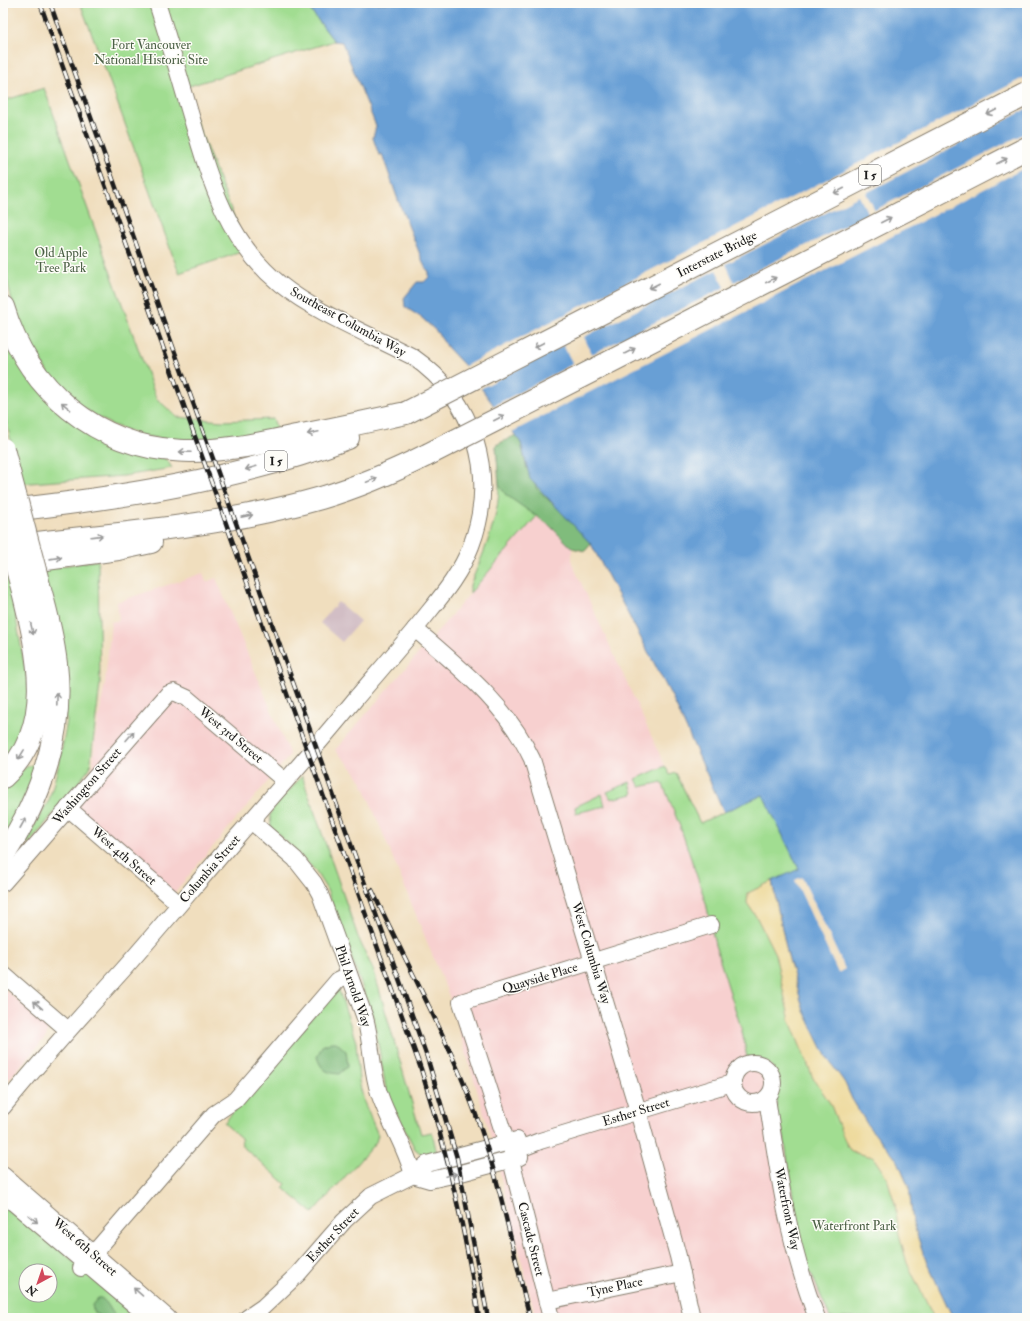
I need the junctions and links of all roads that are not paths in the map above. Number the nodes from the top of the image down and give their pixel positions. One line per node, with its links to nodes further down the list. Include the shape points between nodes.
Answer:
1 (156, 3): 15 (street, Southeast Columbia Way, via 214,188 225,215 247,250 268,273 300,298 425,366 450,391 473,433 483,487 482,506 472,544 459,572)
2 (1027, 94): 5 (highway, Interstate Bridge / I 5, one-way to 5, bridge)
3 (1027, 148): 11 (highway, one-way to 3, bridge, via 261,513 321,498 387,474)
4 (3, 307): 5 (highway, one-way to 4, via 220,450 177,451 139,445 89,423 53,394 24,356)
5 (406, 413): 7 (highway, I 5, one-way to 7, via 343,440 276,461)
6 (3, 449): 14 (highway, bridge)
7 (142, 493): 8 (highway); 9 (highway, I 5)
8 (3, 495)
9 (3, 511)
10 (3, 518): 14 (highway, bridge)
11 (209, 522): 12 (highway, one-way to 11); 13 (highway, one-way to 11, via 140,545)
12 (3, 546)
13 (3, 565)
14 (32, 590): 17 (highway, one-way to 17, via 39,699 36,720 18,760); 21 (highway, one-way to 14, via 34,802 43,779 54,735 57,710 53,642)
15 (415, 629): 18 (street, Columbia Street); 25 (street, West Columbia Way, via 490,697 507,715 522,738 540,781)
16 (174, 692): 18 (street, West 3rd Street, via 187,698); 19 (street, Washington Street, one-way to 16, via 164,696)
17 (3, 777)
18 (285, 781): 20 (street, Columbia Street)
19 (68, 808): 22 (street, Washington Street); 23 (street, West 4th Street)
20 (251, 821): 23 (street, Columbia Street); 27 (street, Phil Arnold Way, via 295,859 314,883)
21 (3, 856)
22 (3, 883)
23 (180, 904): 28 (street, Columbia Street)
24 (711, 925): 25 (street, Quayside Place)
25 (593, 962): 32 (street, West Columbia Way); 34 (street, Quayside Place, via 461,1002)
26 (3, 974): 28 (street, one-way to 26)
27 (349, 975): 37 (street, Phil Arnold Way, via 370,1034 374,1075 379,1092 406,1151); 39 (street, via 338,980 235,1100 214,1114)
28 (68, 1030): 31 (street, Columbia Street)
29 (732, 1083): 30 (street, via 742,1100 755,1103); 30 (street, via 733,1076 742,1066 748,1063 761,1064 771,1072 773,1079 771,1092); 32 (street, Esther Street)
30 (767, 1098): 48 (street, Waterfront Way, via 780,1188 805,1288)
31 (3, 1107)
32 (638, 1111): 33 (street, Esther Street); 40 (street, West Columbia Way)
33 (540, 1141): 34 (street, Esther Street, via 524,1138); 35 (street, via 515,1150 512,1152)
34 (507, 1144): 37 (street, Esther Street, via 427,1164)
35 (511, 1160): 37 (street, one-way to 35, via 430,1180); 41 (street, Cascade Street)
36 (3, 1175): 39 (street, West 6th Street)
37 (413, 1175): 42 (street, Esther Street, via 371,1196 344,1221)
38 (3, 1194): 39 (street, West 6th Street, one-way to 39)
39 (87, 1261): 43 (street, West 6th Street); 44 (street, West 6th Street, one-way to 39)
40 (682, 1273): 41 (street, Tyne Place); 47 (street, West Columbia Way)
41 (548, 1301): 46 (street, Cascade Street)
42 (261, 1313): 45 (street, Esther Street)
43 (150, 1318)
44 (168, 1318)
45 (248, 1318)
46 (551, 1318)
47 (692, 1318)
48 (817, 1318)

